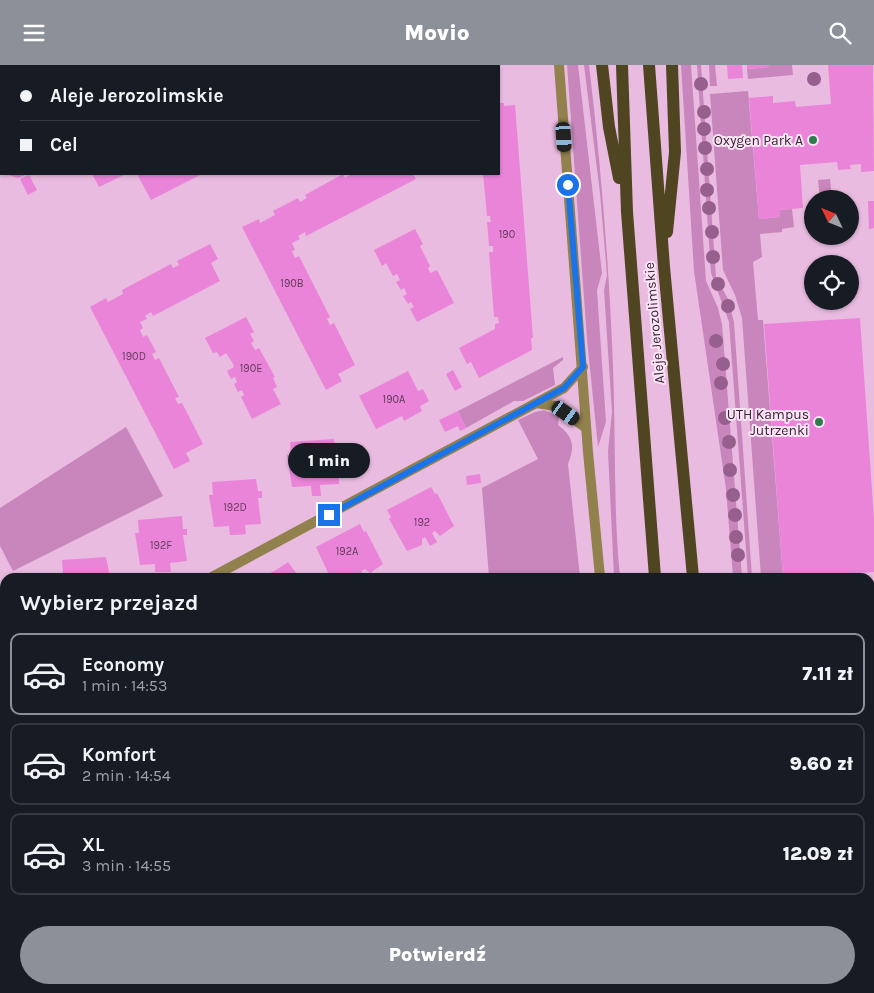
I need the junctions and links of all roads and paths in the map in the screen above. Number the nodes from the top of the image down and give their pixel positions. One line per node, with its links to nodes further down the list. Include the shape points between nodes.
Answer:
1 (559, 65): 8 (street)
2 (602, 65): 6 (main road, via 609,127)
3 (622, 65): 6 (main road, Aleje Jerozolimskie)
4 (649, 65): 7 (main road, Aleje Jerozolimskie)
5 (672, 65): 7 (main road, via 675,152)
6 (627, 212): 13 (main road, Aleje Jerozolimskie)
7 (664, 267): 14 (main road, Aleje Jerozolimskie)
8 (583, 367): 9 (street, via 564,388); 10 (street)
9 (535, 403): 10 (street, via 556,406); 11 (street)
10 (586, 427): 12 (street)
11 (219, 573)
12 (600, 573)
13 (655, 573)
14 (693, 573)

